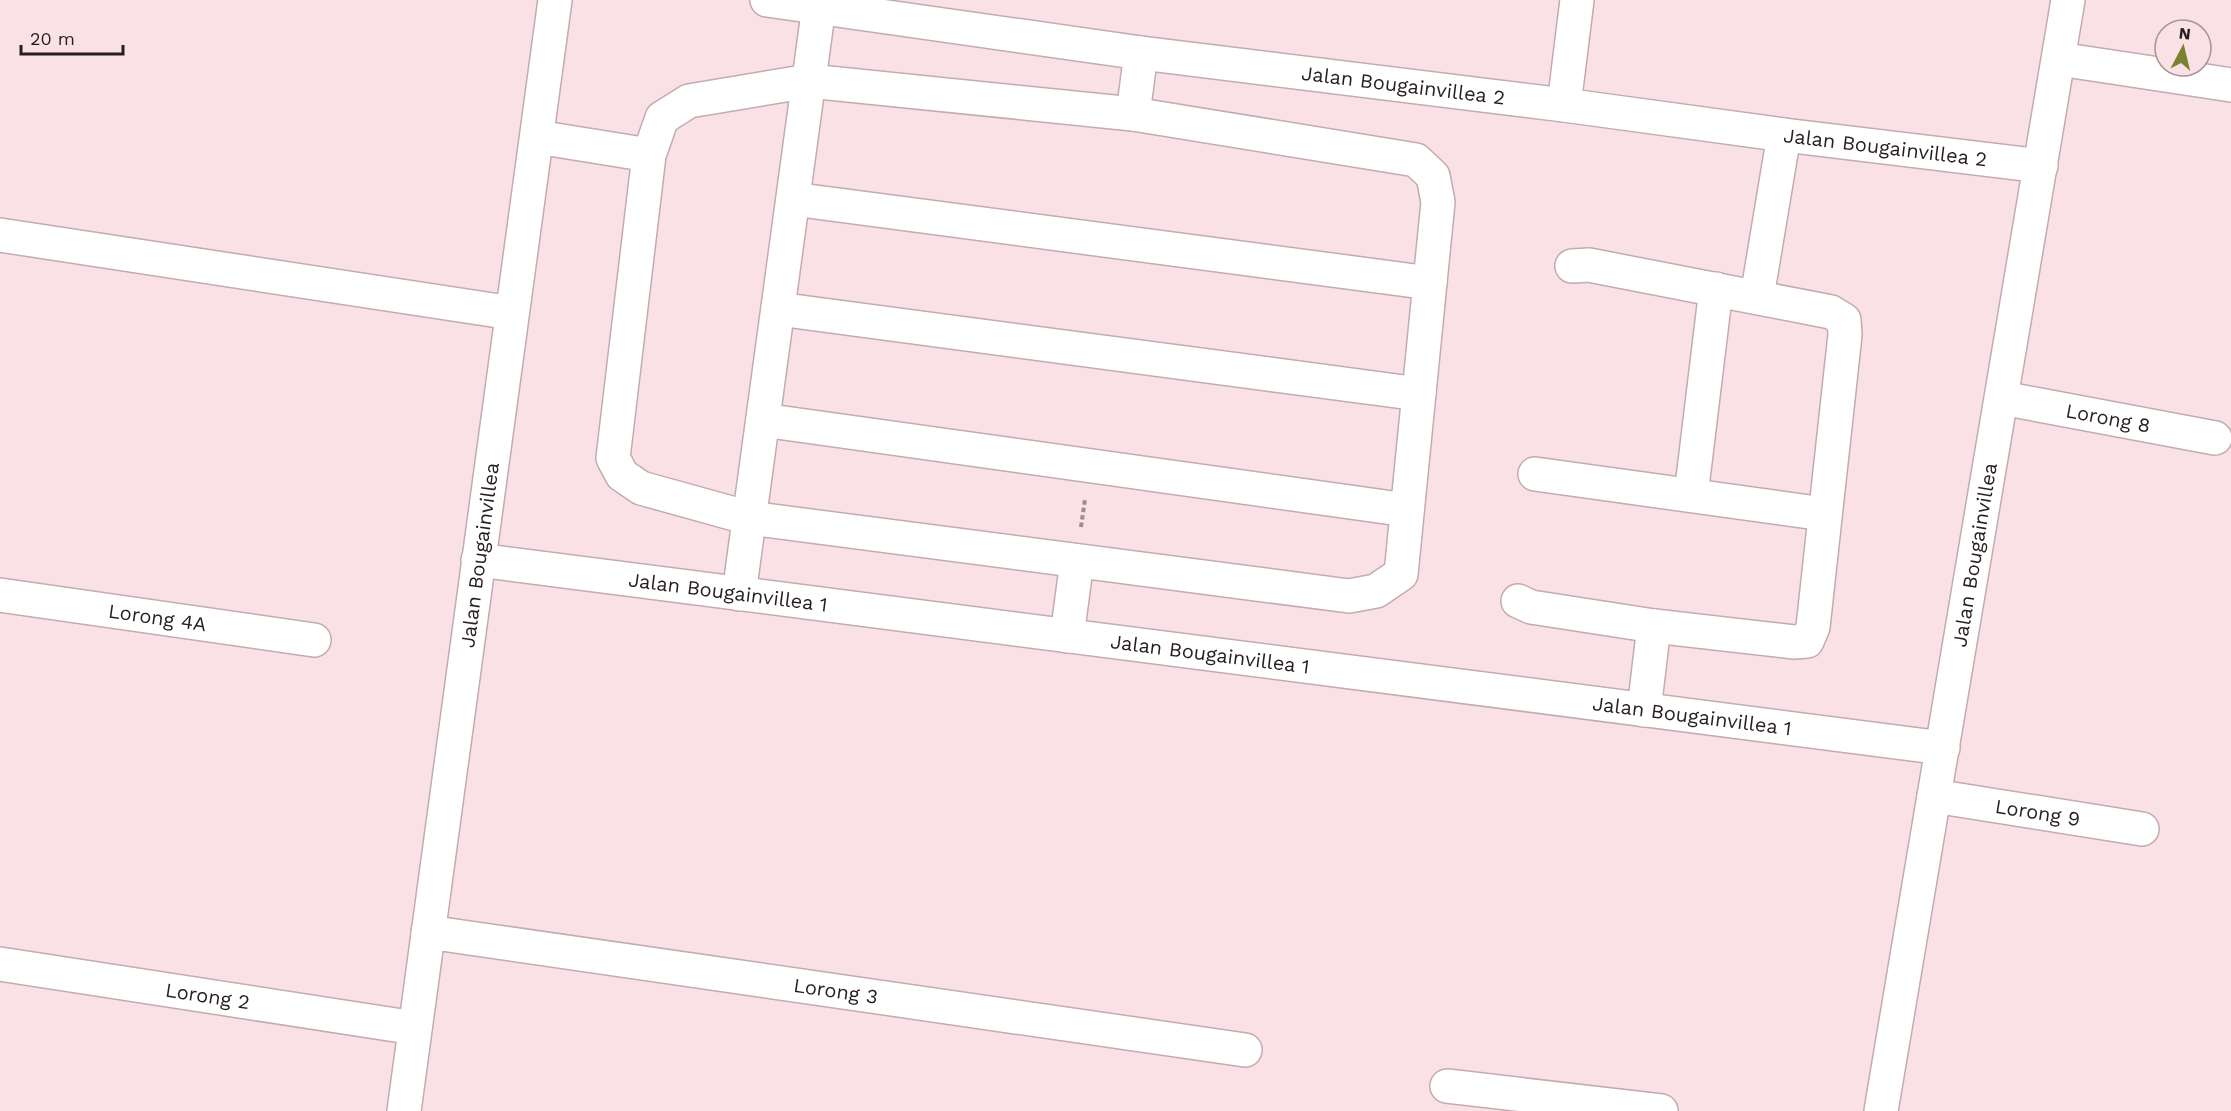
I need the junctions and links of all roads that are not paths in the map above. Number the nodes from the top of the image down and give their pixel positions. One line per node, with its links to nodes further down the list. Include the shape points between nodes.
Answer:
1 (555, 0): 13 (street, Jalan Bougainvillea)
2 (767, 0): 5 (street, Jalan Bougainvillea 2)
3 (1577, 0): 10 (street)
4 (2068, 0): 7 (street, Jalan Bougainvillea)
5 (819, 6): 6 (street, Jalan Bougainvillea 2); 8 (street)
6 (1141, 53): 10 (street, Jalan Bougainvillea 2); 11 (street)
7 (2059, 59): 9 (street); 15 (street, Jalan Bougainvillea)
8 (809, 81): 11 (street); 14 (street, via 689,101 662,118); 16 (street)
9 (2231, 85)
10 (1564, 105): 12 (street, Jalan Bougainvillea 2)
11 (1133, 114): 19 (street, via 1416,160 1433,176 1438,202)
12 (1784, 135): 15 (street, Jalan Bougainvillea 2); 21 (street)
13 (537, 137): 14 (street); 23 (street, Jalan Bougainvillea)
14 (649, 155): 32 (street, via 613,458 622,475 640,488)
15 (2041, 166): 25 (street, Jalan Bougainvillea)
16 (793, 199): 19 (street); 22 (street)
17 (0, 235): 23 (street)
18 (1572, 266): 20 (street, via 1589,265)
19 (1430, 282): 24 (street)
20 (1716, 289): 21 (street); 29 (street)
21 (1757, 297): 31 (street, via 1831,312 1844,320)
22 (778, 309): 24 (street); 26 (street)
23 (512, 313): 33 (street, Jalan Bougainvillea)
24 (1419, 394): 30 (street)
25 (2002, 398): 27 (street, Lorong 8); 42 (street, Jalan Bougainvillea)
26 (763, 420): 30 (street); 32 (street)
27 (2215, 438)
28 (1535, 474): 29 (street)
29 (1691, 495): 31 (street)
30 (1407, 510): 34 (street, via 1401,574 1376,591 1348,596)
31 (1824, 514): 38 (street, via 1813,627 1807,641)
32 (749, 518): 34 (street); 35 (street)
33 (478, 560): 35 (street, Jalan Bougainvillea 1); 45 (street, Jalan Bougainvillea)
34 (1077, 561): 39 (street)
35 (739, 594): 39 (street, Jalan Bougainvillea 1)
36 (0, 595): 40 (street, Lorong 4A)
37 (1518, 601): 38 (street, via 1531,607)
38 (1654, 626): 41 (street)
39 (1067, 636): 41 (street, Jalan Bougainvillea 1)
40 (314, 640)
41 (1644, 710): 42 (street, Jalan Bougainvillea 1)
42 (1943, 748): 43 (street, Jalan Bougainvillea)
43 (1934, 796): 44 (street, Lorong 9); 52 (street, Jalan Bougainvillea)
44 (2142, 829)
45 (428, 932): 47 (street, Jalan Bougainvillea); 48 (street, Lorong 3)
46 (0, 964): 47 (street, Lorong 2)
47 (415, 1028): 50 (street, Jalan Bougainvillea)
48 (1245, 1050)
49 (1447, 1086): 51 (street)
50 (404, 1111)
51 (1661, 1111)
52 (1881, 1111)

